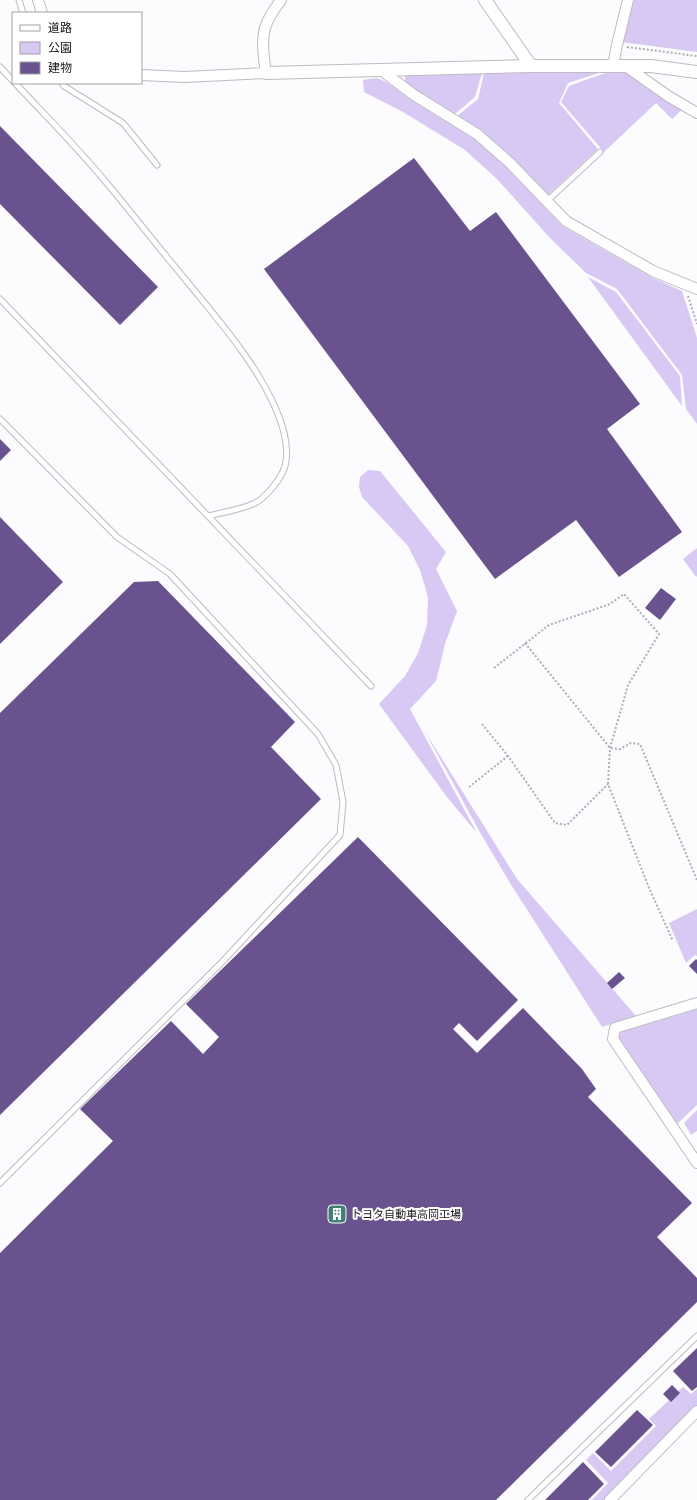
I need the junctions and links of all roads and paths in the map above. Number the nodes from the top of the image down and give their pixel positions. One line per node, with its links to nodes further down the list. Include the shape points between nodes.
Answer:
1 (19, 0): 6 (lane)
2 (38, 0): 7 (street)
3 (281, 0): 16 (street, via 265,28 263,51)
4 (485, 0): 10 (street)
5 (628, 0): 8 (street)
6 (23, 12)
7 (42, 12)
8 (617, 45): 9 (path); 11 (street)
9 (697, 56)
10 (531, 66): 11 (street); 14 (street)
11 (613, 66): 13 (street)
12 (0, 67): 18 (lane)
13 (627, 67): 15 (street, via 652,66); 21 (street)
14 (381, 70): 16 (street); 24 (street, via 414,95 477,134)
15 (697, 72)
16 (266, 73): 17 (street, via 185,77)
17 (142, 75)
18 (12, 80)
19 (16, 84): 30 (lane, via 104,180 212,313 245,355 275,407 283,426 286,446 285,465 281,476 254,504)
20 (63, 84): 23 (lane, via 122,123)
21 (697, 113)
22 (600, 152): 24 (lane)
23 (157, 165)
24 (547, 201): 25 (street, via 566,221 653,272)
25 (684, 284): 26 (street); 28 (path)
26 (697, 289)
27 (0, 298): 30 (lane)
28 (697, 324)
29 (0, 419): 43 (lane, via 117,537 170,574 318,734 336,765 342,802 340,835 224,960)
30 (209, 516): 33 (lane)
31 (524, 644): 32 (path); 35 (path); 35 (path, via 549,625 610,604 624,594 659,634 628,685)
32 (494, 668)
33 (371, 686)
34 (482, 724): 36 (path)
35 (610, 748): 37 (path); 39 (path, via 620,749 631,743 640,744)
36 (508, 756): 37 (path, via 555,823 567,825); 38 (path)
37 (608, 784): 40 (path, via 649,888)
38 (469, 787)
39 (697, 880)
40 (673, 940)
41 (697, 1003): 42 (street, via 615,1028 612,1039)
42 (697, 1163)
43 (0, 1183)
44 (697, 1336): 46 (lane)
45 (697, 1411): 47 (street)
46 (528, 1500)
47 (610, 1500)

